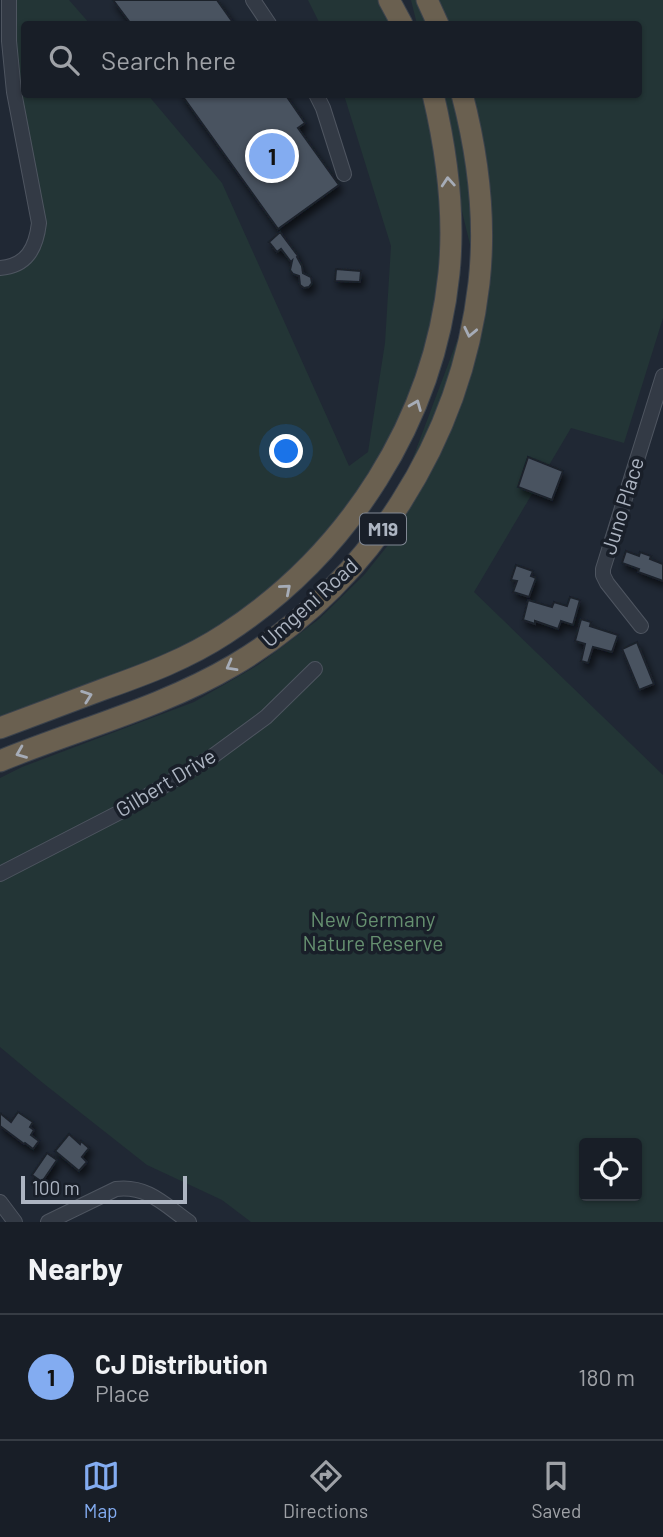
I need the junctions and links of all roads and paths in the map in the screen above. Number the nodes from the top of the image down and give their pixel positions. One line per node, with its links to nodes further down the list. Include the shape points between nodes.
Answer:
1 (9, 0): 17 (street, via 14,92 39,223 37,240 27,256 11,267)
2 (253, 0): 7 (street)
3 (389, 0): 8 (highway)
4 (395, 0): 9 (highway)
5 (427, 0): 10 (highway)
6 (443, 0): 11 (highway)
7 (267, 21)
8 (402, 21)
9 (403, 21)
10 (437, 21)
11 (452, 21)
12 (318, 98): 16 (street)
13 (434, 98): 22 (highway, Umgeni Road / M19, one-way to 13, via 148,674 224,635 305,571 369,494 417,404 441,323 451,216)
14 (463, 98): 18 (highway, Umgeni Road / M19, via 478,180)
15 (475, 98): 18 (highway, via 488,178)
16 (344, 174)
17 (0, 268)
18 (479, 282): 23 (highway, Umgeni Road / M19, one-way to 23, via 459,379 436,438 390,519 333,588 297,621 232,666 150,706)
19 (663, 376): 20 (street, Juno Place, via 603,569 607,583)
20 (641, 626)
21 (316, 669): 24 (street, Gilbert Drive, via 267,717 213,756 124,810)
22 (0, 728)
23 (0, 761)
24 (0, 874)
25 (0, 1202): 26 (street)
26 (15, 1222)
27 (48, 1222): 28 (street, via 116,1189 128,1188 150,1195)
28 (189, 1222)

